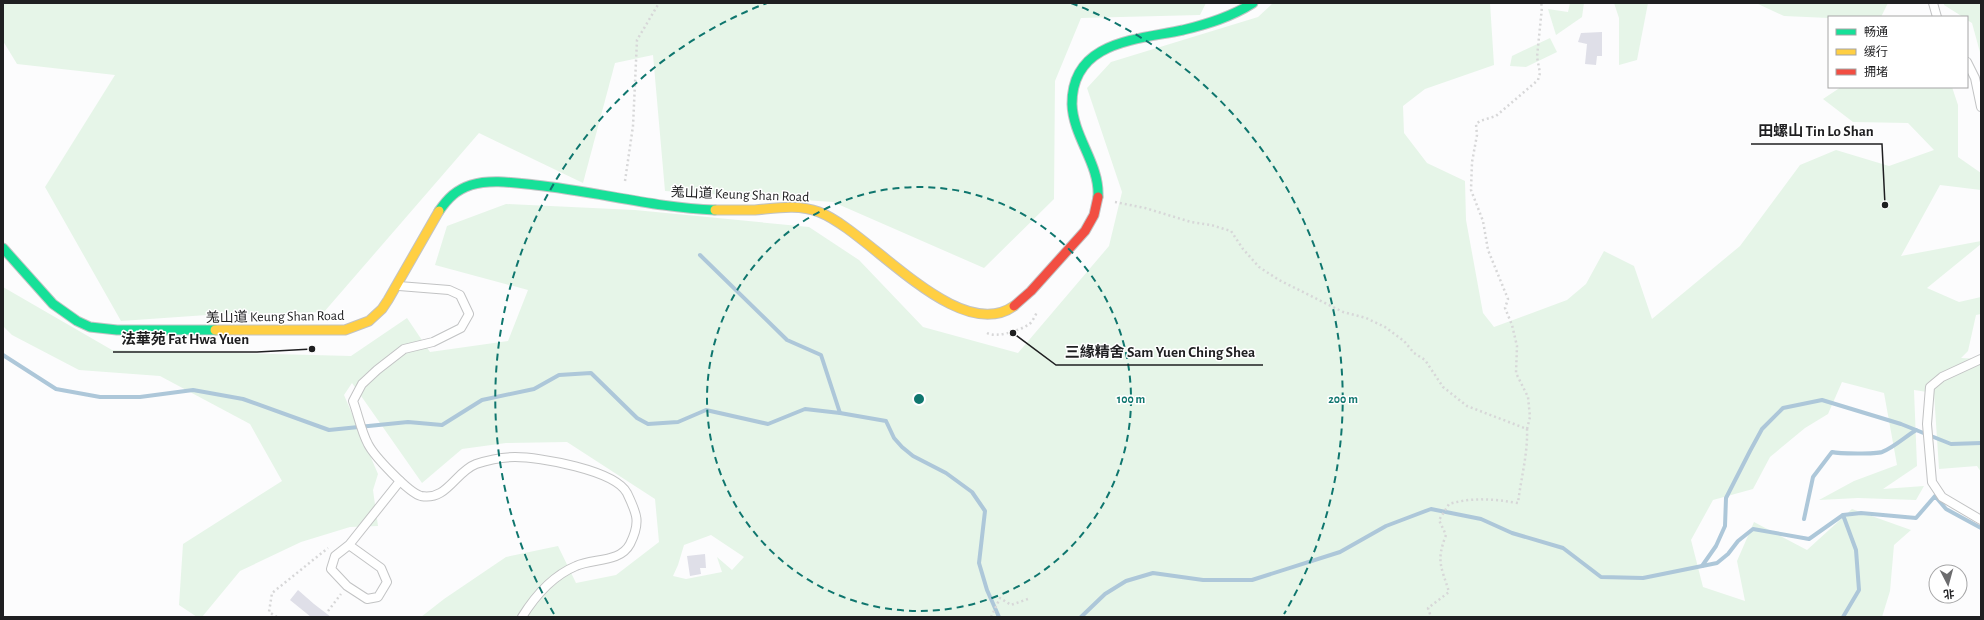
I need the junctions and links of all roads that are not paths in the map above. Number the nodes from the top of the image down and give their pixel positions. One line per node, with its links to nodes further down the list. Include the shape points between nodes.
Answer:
1 (1252, 3): 7 (main road, 羗山道 Keung Shan Road, via 1222,19 1107,47 1097,52 1083,66 1074,84 1072,102 1097,181 1099,196 1096,213 1025,298 998,314 973,313 942,300 925,290 839,223 815,210 799,207 747,210 690,209 505,183 479,183 456,192 444,205)
2 (1933, 3): 3 (lane)
3 (1937, 16)
4 (1968, 64): 5 (lane, via 1975,78)
5 (1981, 107)
6 (3, 248): 7 (main road, 羗山道 Keung Shan Road, via 54,304 78,321 101,329 345,330 361,326 376,316)
7 (397, 285): 9 (lane, via 449,290 460,296 468,314 461,328 433,342 404,349 362,384 353,401 368,444)
8 (1981, 359): 10 (lane, via 1942,377 1930,387 1927,424 1932,482 1942,496)
9 (400, 481): 11 (lane); 12 (lane, via 420,496 432,497 442,492 474,465 514,457 559,461 610,480 624,488 638,523 629,546 618,556 575,566 548,584 531,602)
10 (1981, 520)
11 (349, 545): 11 (lane, via 335,556 331,569 347,586 368,599 378,597 386,582 381,568)
12 (522, 617)

